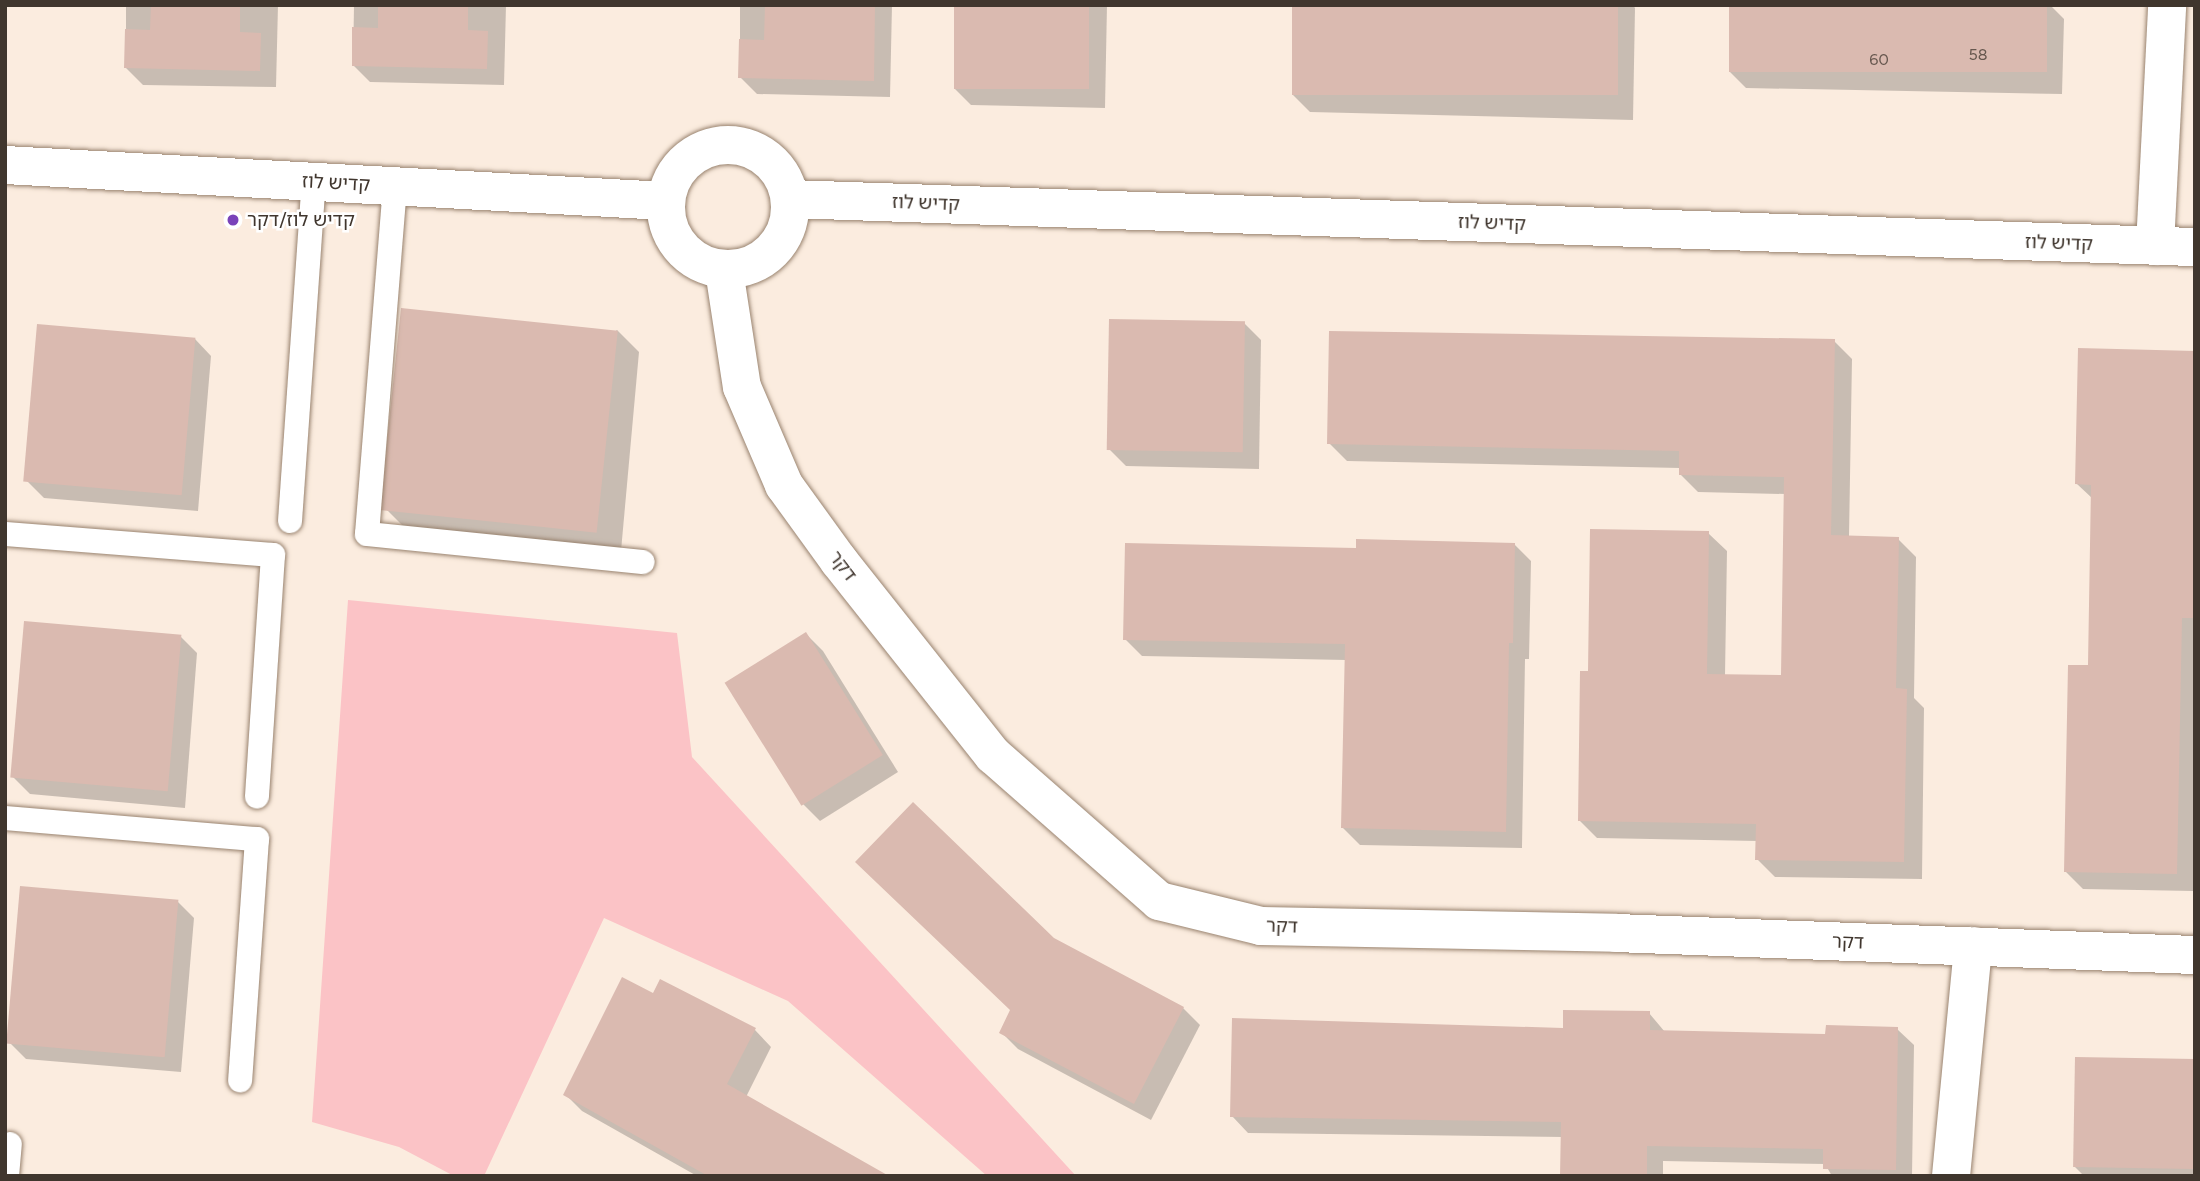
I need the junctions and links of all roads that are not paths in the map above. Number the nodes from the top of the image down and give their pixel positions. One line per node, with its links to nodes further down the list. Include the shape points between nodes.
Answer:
1 (2167, 5): 7 (street)
2 (5, 164): 3 (street, קדיש לוז)
3 (314, 182): 4 (street, קדיש לוז); 10 (lane)
4 (395, 186): 6 (street, קדיש לוז); 12 (lane, via 367,534)
5 (790, 199): 6 (street, via 772,163 756,151 716,145 682,165 670,182); 7 (street, קדיש לוז); 9 (street, via 790,217 774,250 743,268)
6 (666, 201): 9 (street, via 667,221 675,239 696,260)
7 (2155, 246): 8 (street, קדיש לוז)
8 (2195, 247)
9 (724, 270): 15 (street, דקר, via 742,387 784,485 993,755 1159,901 1261,926)
10 (290, 521)
11 (5, 534): 13 (lane, via 273,555)
12 (643, 562)
13 (257, 796)
14 (5, 818): 17 (lane, via 257,839)
15 (1973, 946): 16 (street, דקר); 20 (street)
16 (2195, 955)
17 (240, 1080)
18 (10, 1144): 19 (lane)
19 (7, 1176)
20 (1951, 1176)

